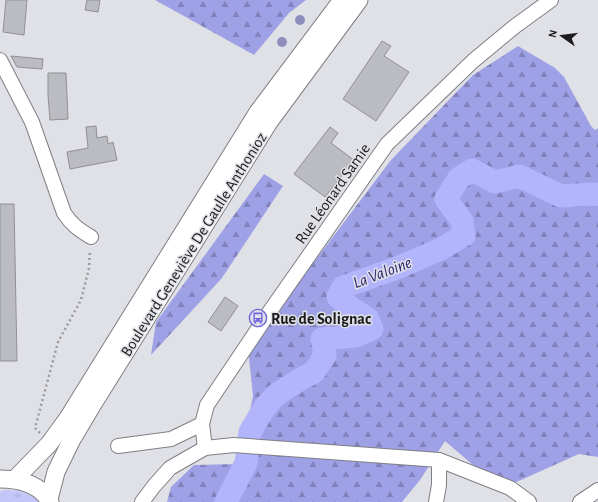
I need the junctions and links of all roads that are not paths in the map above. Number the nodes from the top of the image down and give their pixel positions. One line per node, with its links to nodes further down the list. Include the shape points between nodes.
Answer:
1 (342, 0): 10 (main road, Boulevard Geneviève De Gaulle Anthonioz, via 258,112 68,418 49,444)
2 (359, 0): 13 (main road, Boulevard Geneviève De Gaulle Anthonioz, via 269,122 93,404 56,472)
3 (550, 0): 6 (street, Rue Léonard Samie, via 473,61 387,144 207,405)
4 (0, 60): 5 (street, via 32,122 64,213 74,226)
5 (91, 237)
6 (202, 424): 7 (street, via 171,439); 8 (street, Rue Léonard Samie)
7 (118, 446)
8 (205, 448): 9 (street, via 234,444); 14 (street, via 170,468)
9 (439, 460): 11 (street); 15 (street)
10 (7, 479): 13 (main road, via 34,486)
11 (510, 488): 16 (street); 17 (street)
12 (598, 490): 18 (street)
13 (49, 501)
14 (142, 502)
15 (436, 502)
16 (516, 502)
17 (529, 502)
18 (580, 502)

